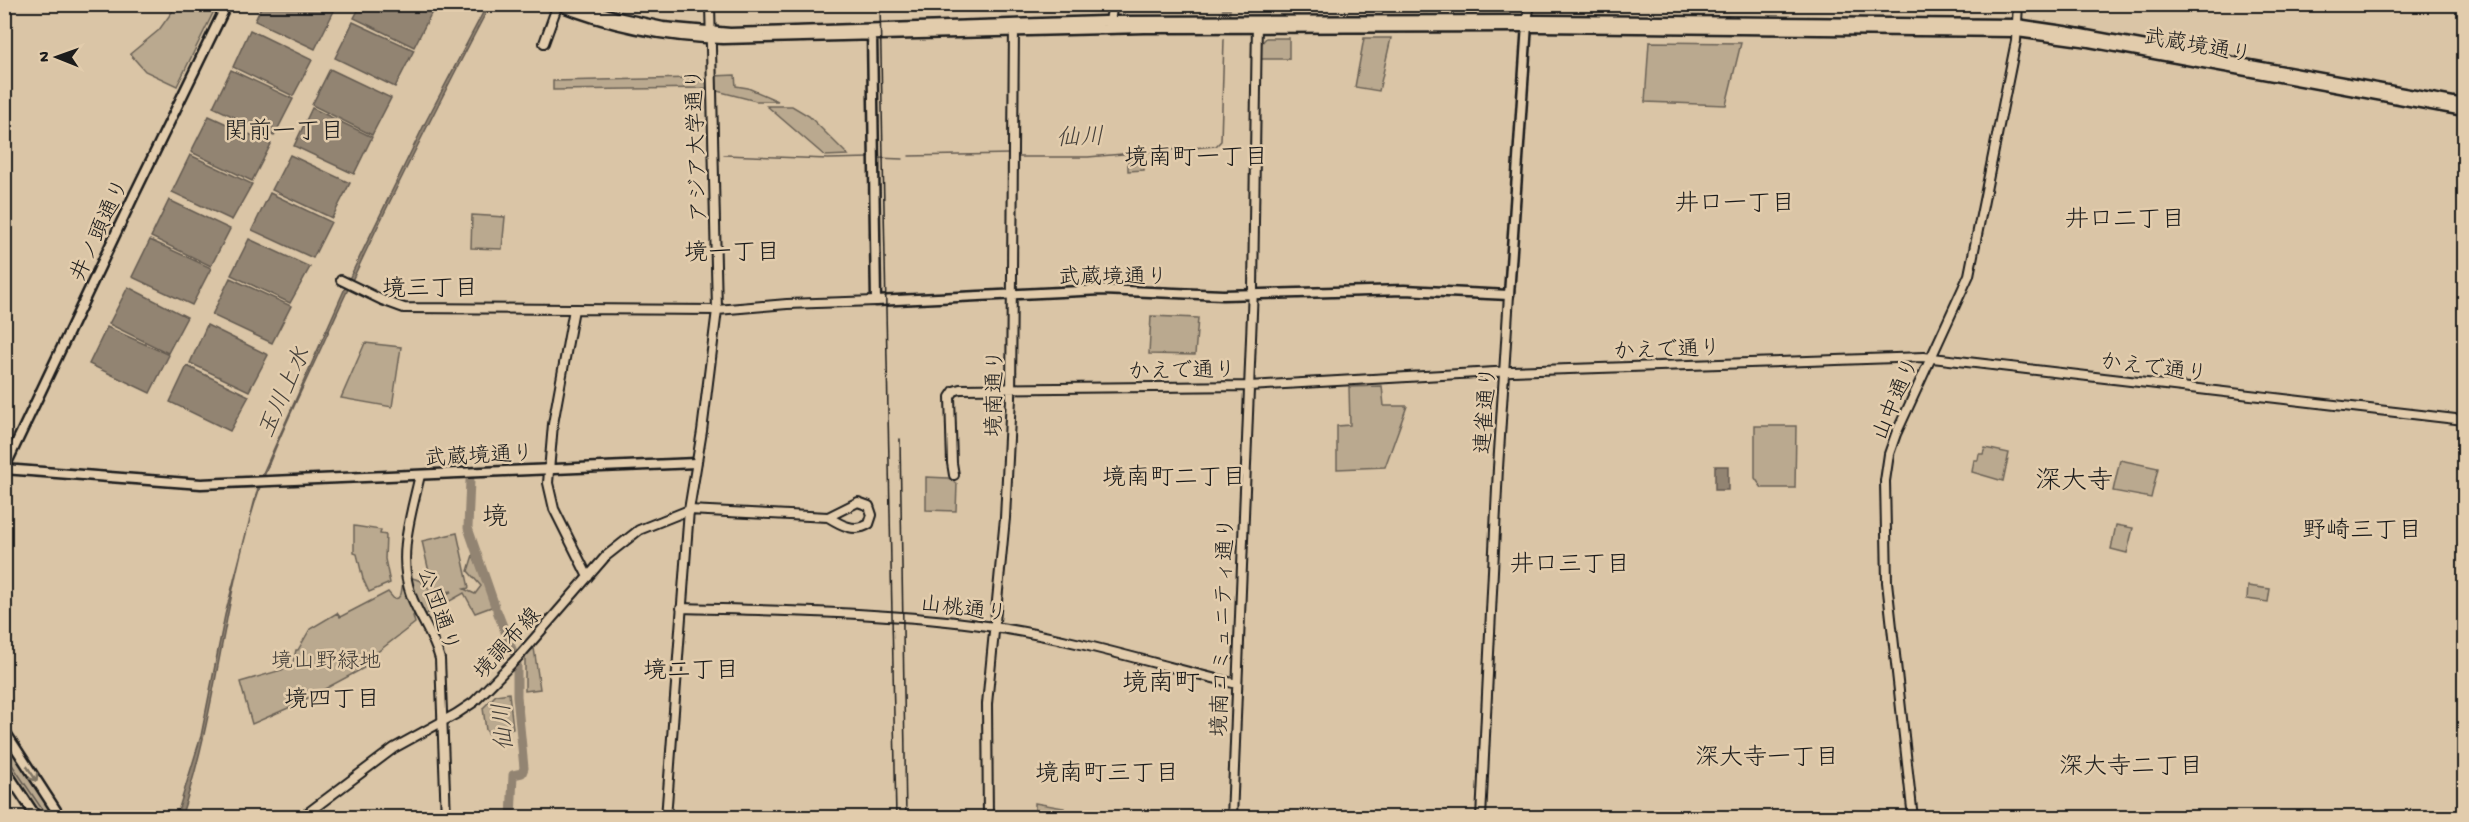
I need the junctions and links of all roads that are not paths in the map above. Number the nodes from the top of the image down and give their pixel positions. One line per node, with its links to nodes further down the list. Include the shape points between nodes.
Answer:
1 (227, 4): 33 (main road, 井ノ頭通り)
2 (576, 4): 14 (main road, via 640,23)
3 (710, 4): 14 (street, アジア大学通り)
4 (1113, 4): 8 (street)
5 (1530, 4): 10 (street, 連雀通り)
6 (2018, 4): 12 (street, 山中通り)
7 (557, 5): 14 (main road, via 636,29); 15 (street)
8 (1110, 21): 9 (main road); 11 (main road)
9 (1257, 24): 10 (main road, 武蔵境通り); 11 (main road); 22 (street, 境南コミュニティ通り)
10 (1527, 24): 12 (main road, 武蔵境通り); 23 (main road, 連雀通り)
11 (1014, 27): 13 (main road); 21 (street, 境南通り)
12 (2017, 28): 16 (main road, 武蔵境通り, via 2064,31); 17 (main road, 武蔵境通り); 27 (street, 山中通り, via 1969,275)
13 (872, 32): 14 (main road); 24 (main road)
14 (710, 35): 26 (street, アジア大学通り)
15 (544, 43)
16 (2210, 57): 17 (main road, via 2208,60); 18 (main road, 武蔵境通り)
17 (2224, 67): 19 (main road, 武蔵境通り)
18 (2464, 104)
19 (2464, 111)
20 (341, 280): 25 (street, 武蔵境通り, via 404,308)
21 (1013, 294): 22 (main road, 武蔵境通り, via 1102,290); 24 (main road, 武蔵境通り); 30 (street, 境南通り)
22 (1253, 295): 23 (main road, 武蔵境通り, via 1404,290); 29 (street, 境南コミュニティ通り)
23 (1509, 295): 28 (street, 連雀通り)
24 (876, 301): 26 (street, 武蔵境通り)
25 (574, 309): 26 (street, 武蔵境通り); 34 (street)
26 (717, 310): 32 (street, アジア大学通り)
27 (1931, 357): 28 (street, かえで通り); 31 (street, かえで通り); 56 (street, 山中通り, via 1896,434 1885,481 1887,582)
28 (1504, 372): 29 (street, かえで通り); 55 (street, 連雀通り)
29 (1249, 386): 30 (street, かえで通り); 44 (street, 境南コミュニティ通り)
30 (1011, 389): 35 (street, かえで通り, via 960,389 951,394); 43 (street, 境南通り, via 1008,478)
31 (2464, 420)
32 (696, 463): 34 (main road, 武蔵境通り); 37 (street)
33 (5, 469): 36 (main road, 武蔵境通り, via 170,483)
34 (548, 469): 36 (main road, 武蔵境通り); 41 (street, via 550,500)
35 (954, 475)
36 (420, 476): 45 (street, 公団通り, via 405,546 405,573 437,650)
37 (689, 510): 39 (street); 41 (street, 境調布線, via 628,537); 42 (street)
38 (837, 511): 39 (street); 40 (street); 40 (street, via 858,502 869,506 872,514 869,524 860,528)
39 (828, 517): 40 (street)
40 (836, 522)
41 (588, 577): 45 (street, 境調布線, via 480,696)
42 (681, 608): 43 (street, 山桃通り, via 858,615); 52 (street)
43 (994, 627): 44 (street, 山桃通り); 53 (street, via 987,704)
44 (1237, 684): 54 (street, 境南コミュニティ通り)
45 (444, 721): 50 (street, 境調布線, via 394,748); 51 (street, 公団通り)
46 (4, 730): 49 (main road, one-way to 49)
47 (4, 768): 48 (main road)
48 (37, 818)
49 (61, 818)
50 (301, 818)
51 (446, 818)
52 (666, 818)
53 (988, 818)
54 (1232, 818)
55 (1481, 818)
56 (1913, 818)

